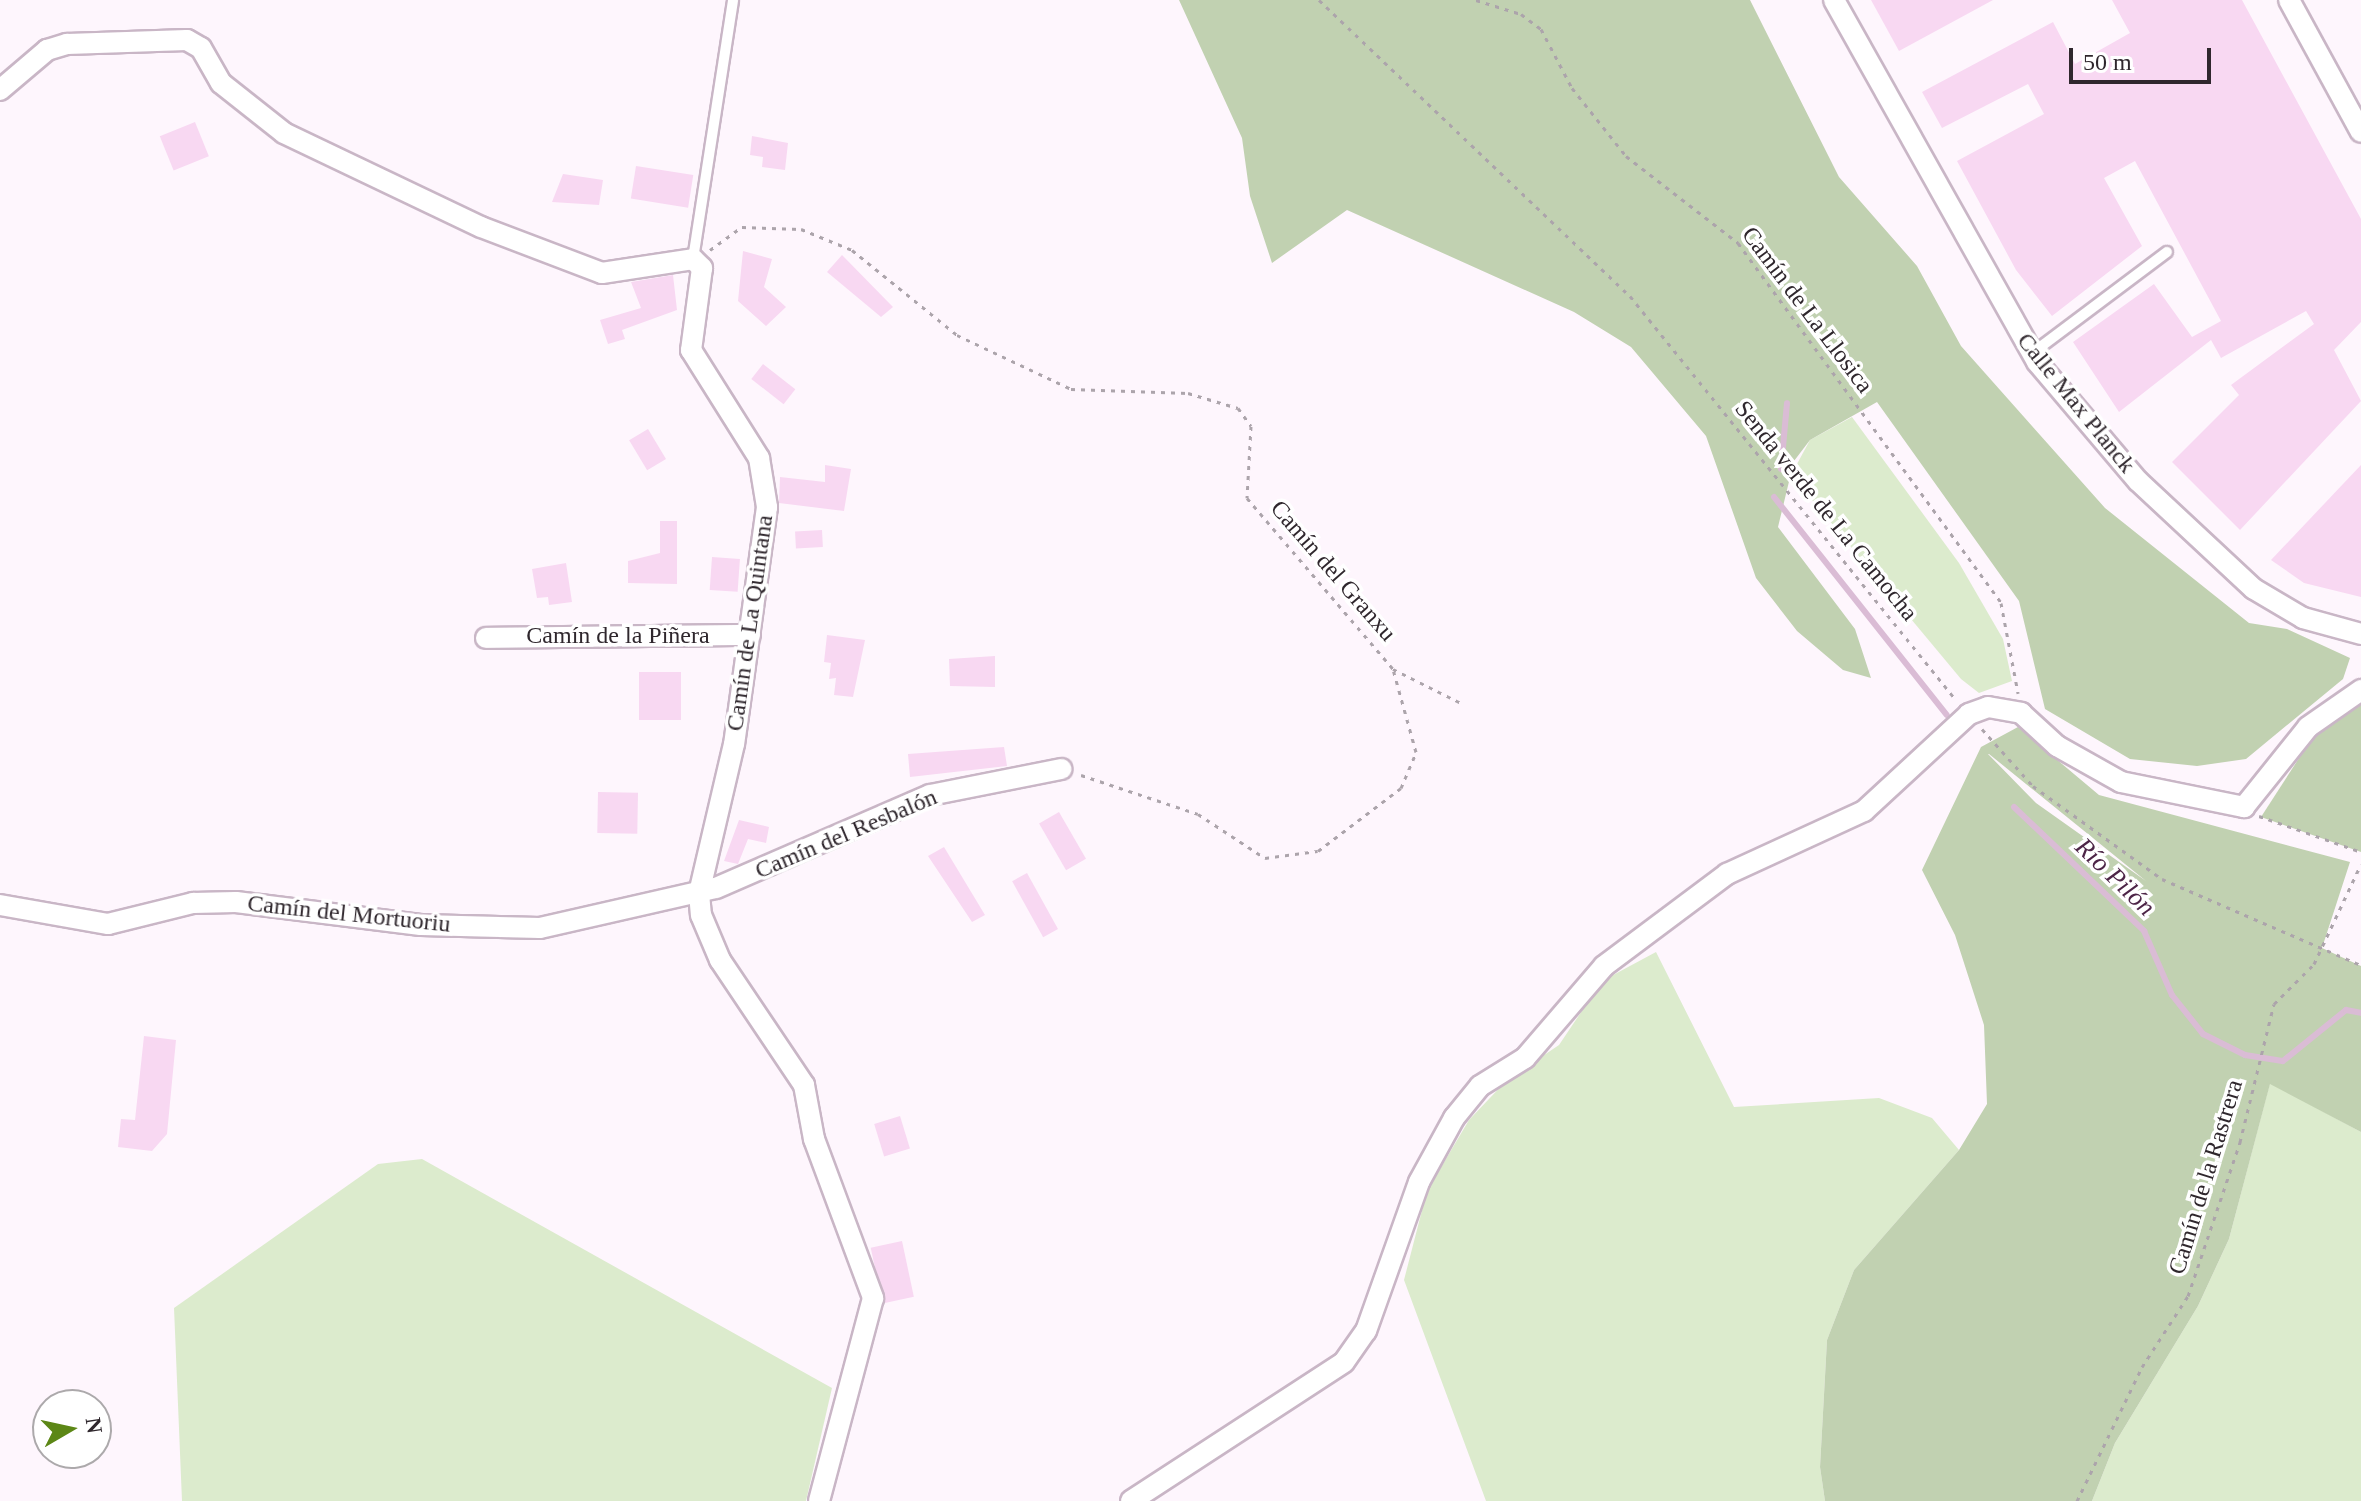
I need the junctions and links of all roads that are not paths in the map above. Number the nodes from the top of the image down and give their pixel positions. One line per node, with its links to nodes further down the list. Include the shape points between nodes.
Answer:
1 (733, 0): 7 (lane)
2 (1834, 0): 8 (street, Calle Max Planck)
3 (2289, 0): 5 (street)
4 (0, 90): 7 (street, via 47,50 67,44 187,40 201,48 221,83 284,133 481,227 602,273)
5 (2361, 132)
6 (2167, 252): 8 (lane)
7 (697, 264): 10 (street, Camín de La Quintana, via 691,350 749,439 765,485)
8 (2031, 354): 9 (street, Calle Max Planck, via 2138,481 2254,589 2303,618)
9 (2361, 634)
10 (750, 635): 11 (street, Camín de la Piñera); 14 (street, Camín de La Quintana, via 734,744)
11 (486, 638)
12 (2361, 690): 17 (street, via 2308,727 2244,807 2121,782 2057,746 2021,713 1988,707 1969,714 1864,811 1727,874 1604,966 1525,1058 1480,1086 1454,1118 1419,1182 1366,1331 1344,1362)
13 (1061, 769): 14 (street, Camín del Resbalón, via 930,795)
14 (699, 893): 15 (street, Camín del Mortuoriu, via 540,928 421,925 236,902 193,903 108,924); 16 (street, via 720,960 804,1085 814,1139 873,1298)
15 (0, 905)
16 (819, 1501)
17 (1131, 1501)

